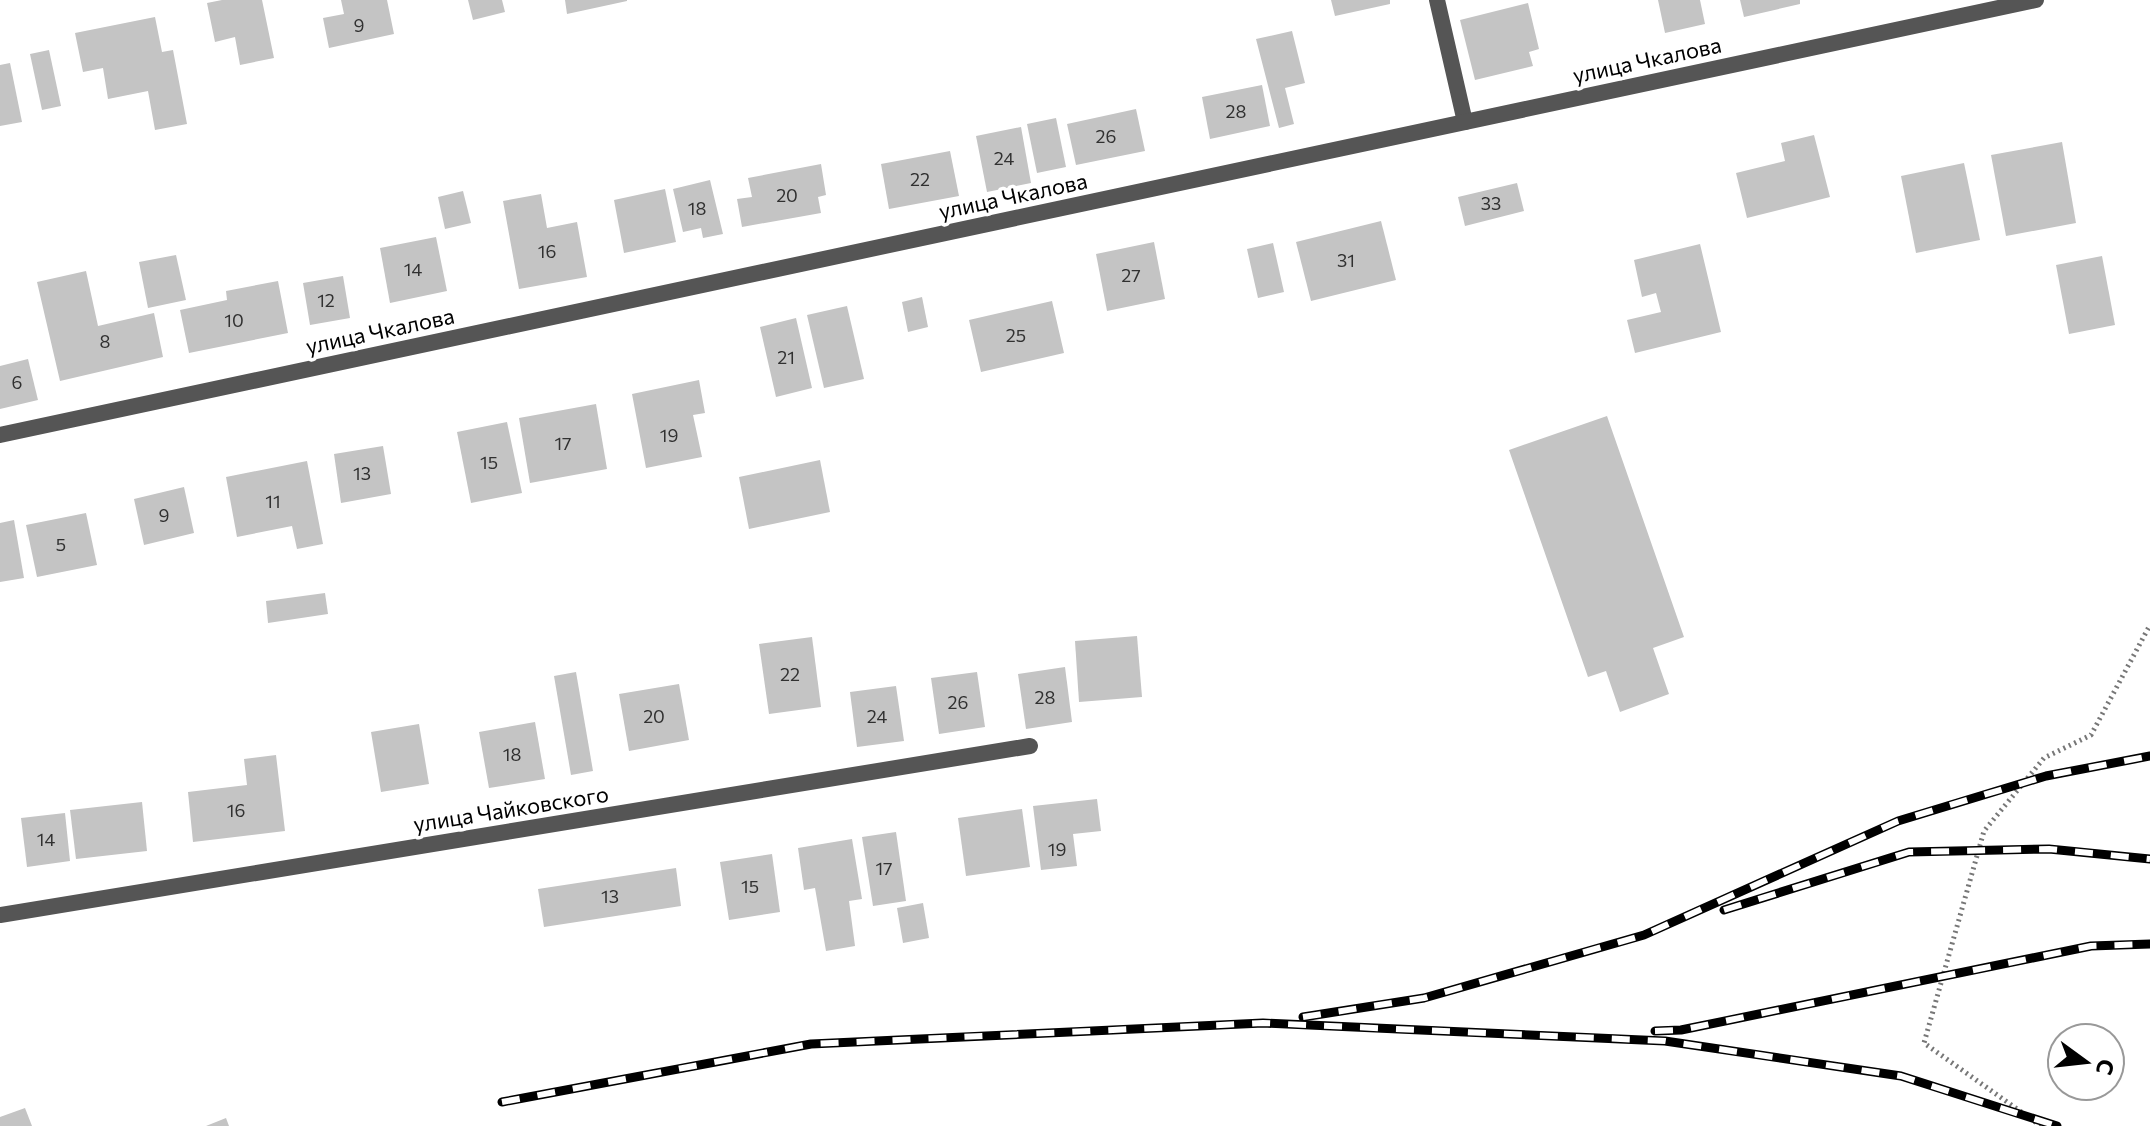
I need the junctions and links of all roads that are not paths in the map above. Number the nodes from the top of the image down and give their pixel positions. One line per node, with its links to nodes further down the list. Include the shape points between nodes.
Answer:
1 (1437, 0): 3 (street)
2 (2036, 0): 3 (street, улица Чкалова)
3 (1465, 122): 4 (street, улица Чкалова)
4 (0, 435)
5 (1030, 746): 6 (street, улица Чайковского)
6 (0, 915)

